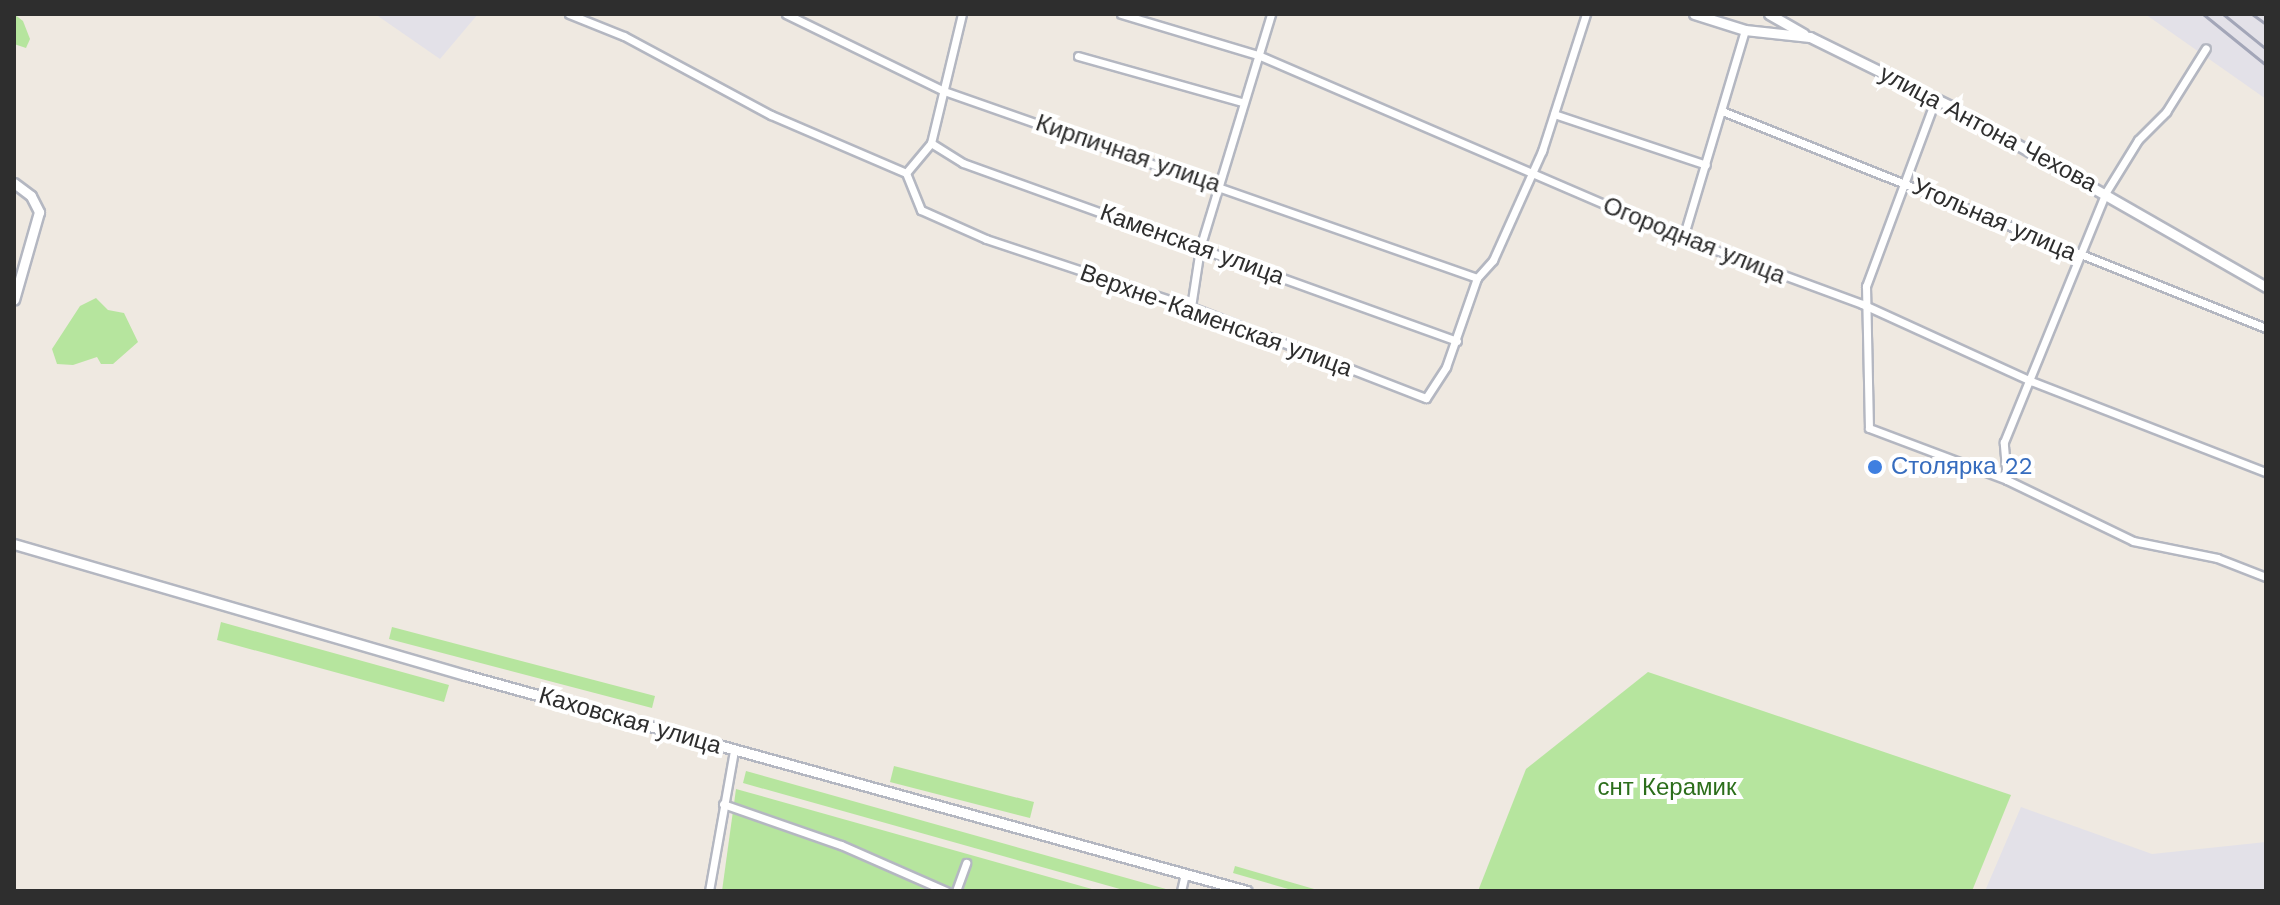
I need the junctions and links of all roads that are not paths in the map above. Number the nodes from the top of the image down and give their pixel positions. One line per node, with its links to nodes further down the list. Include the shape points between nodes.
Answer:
1 (569, 14): 21 (street, via 624,36 757,108)
2 (786, 14): 14 (street, Кирпичная улица)
3 (962, 14): 14 (street)
4 (1121, 14): 12 (street, Огородная улица)
5 (1271, 14): 12 (street)
6 (1586, 14): 18 (street, Верхне-Каменская улица)
7 (1694, 14): 9 (main road, улица Антона Чехова)
8 (1769, 14): 10 (main road)
9 (1745, 30): 10 (main road, улица Антона Чехова); 17 (street)
10 (1810, 37): 15 (main road, улица Антона Чехова)
11 (2206, 48): 26 (street)
12 (1258, 55): 16 (street); 22 (street, Огородная улица)
13 (1078, 56): 16 (street)
14 (944, 91): 19 (street); 25 (street, Кирпичная улица)
15 (1936, 98): 23 (street); 26 (main road, улица Антона Чехова)
16 (1242, 102): 25 (street)
17 (1722, 111): 20 (street); 23 (street, Угольная улица)
18 (1554, 114): 20 (street); 22 (street, Верхне-Каменская улица)
19 (931, 143): 21 (street); 28 (street, Каменская улица, via 963,163)
20 (1706, 165): 27 (street)
21 (906, 173): 34 (street, Верхне-Каменская улица, via 914,202 934,216 1084,274)
22 (1530, 174): 27 (street, Огородная улица); 30 (street, Верхне-Каменская улица, via 1493,260)
23 (1902, 182): 29 (street, Угольная улица); 33 (street)
24 (14, 183): 32 (main road, via 31,196 39,217)
25 (1218, 185): 28 (street); 30 (street, Кирпичная улица)
26 (2106, 192): 29 (street); 31 (main road, улица Антона Чехова)
27 (1683, 238): 33 (street, Огородная улица)
28 (1200, 248): 34 (street); 36 (street, Каменская улица)
29 (2080, 255): 35 (street, Угольная улица); 37 (street)
30 (1477, 278): 36 (street, Верхне-Каменская улица)
31 (2266, 287)
32 (14, 300)
33 (1862, 304): 37 (street, Огородная улица); 39 (street, via 1872,389 1869,428)
34 (1191, 307): 36 (street, Верхне-Каменская улица, via 1426,398 1434,394)
35 (2266, 328)
36 (1457, 341)
37 (2031, 381): 38 (street, Огородная улица); 39 (street, via 2002,449)
38 (2266, 472)
39 (2007, 480): 41 (street, via 2133,541 2217,558)
40 (14, 544): 42 (main road, Каховская улица)
41 (2266, 577)
42 (734, 750): 43 (street); 45 (main road, Каховская улица)
43 (723, 804): 46 (street); 47 (street, via 841,845)
44 (966, 863): 48 (street)
45 (1185, 873): 49 (street); 50 (main road, Каховская улица)
46 (709, 891)
47 (946, 891)
48 (956, 891)
49 (1181, 891)
50 (1247, 891)

